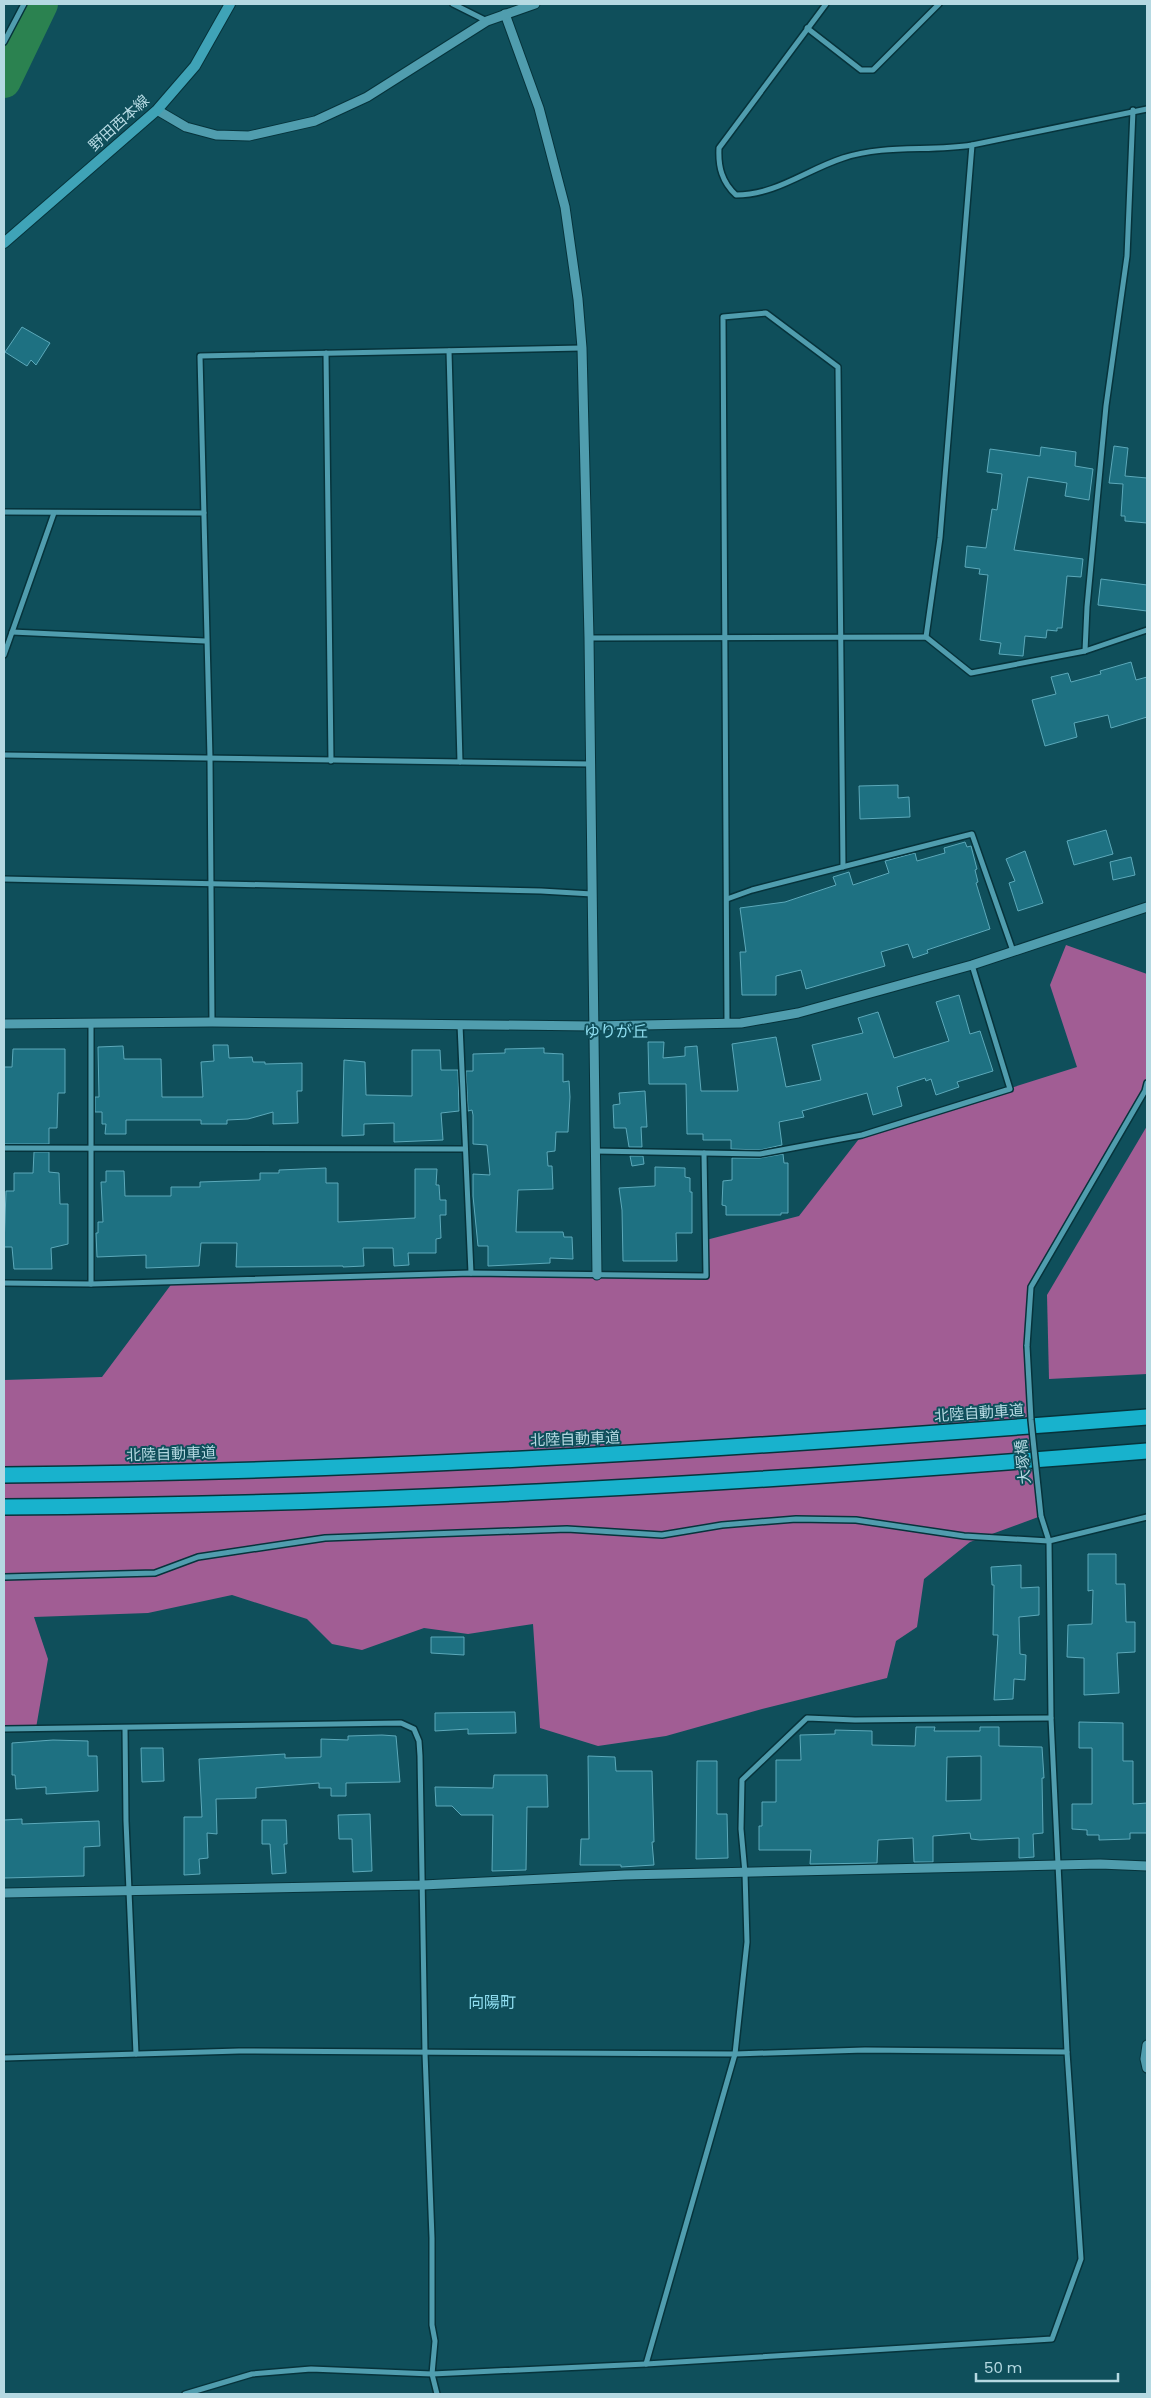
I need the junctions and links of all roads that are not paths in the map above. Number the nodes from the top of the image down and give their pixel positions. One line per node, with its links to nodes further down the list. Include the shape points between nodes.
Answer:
1 (24, 4): 10 (street)
2 (230, 4): 12 (main road, 野田西本線, via 195,66)
3 (453, 4): 8 (street)
4 (535, 4): 7 (street)
5 (826, 4): 9 (street)
6 (939, 4): 9 (street, via 873,70 861,70)
7 (505, 14): 8 (street); 16 (street, via 539,108 565,208)
8 (487, 21): 12 (street, via 367,97 315,121 249,136 216,135 186,127)
9 (807, 28): 14 (street, via 718,148 718,164 729,189 736,195 766,192 844,157 901,148 949,149)
10 (4, 42)
11 (1147, 109): 13 (street)
12 (157, 110): 15 (main road, 野田西本線)
13 (1133, 110): 14 (street); 29 (street, via 1127,256 1106,406)
14 (972, 145): 25 (street, via 940,538)
15 (4, 243)
16 (582, 348): 17 (street); 26 (street)
17 (449, 351): 18 (street); 34 (street)
18 (326, 353): 21 (street, via 200,356); 33 (street)
19 (4, 512): 20 (street)
20 (54, 513): 21 (street); 23 (street)
21 (204, 513): 28 (street)
22 (1147, 630): 29 (street)
23 (12, 632): 28 (street); 30 (street)
24 (840, 637): 25 (street); 27 (street); 27 (street, via 838,367 766,313 723,317); 36 (street)
25 (926, 637): 29 (street, via 971,673)
26 (589, 638): 27 (street); 35 (street)
27 (726, 639): 40 (street)
28 (205, 641): 32 (street)
29 (1084, 651)
30 (4, 655)
31 (4, 755): 32 (street)
32 (210, 758): 33 (street); 38 (street)
33 (331, 761): 34 (street)
34 (460, 762): 35 (street)
35 (590, 764): 39 (street)
36 (843, 866): 40 (street); 42 (street, via 972,834)
37 (4, 879): 38 (street)
38 (211, 884): 39 (street); 45 (street)
39 (592, 894): 49 (street)
40 (727, 899): 46 (street)
41 (1147, 907): 42 (street)
42 (1013, 951): 43 (street)
43 (972, 965): 46 (street, via 798,1013 741,1023); 55 (street, via 1010,1089 862,1135 760,1154)
44 (91, 1022): 45 (street); 47 (street); 52 (street)
45 (212, 1022): 48 (street)
46 (727, 1022): 49 (street)
47 (4, 1024)
48 (460, 1025): 49 (street); 53 (street)
49 (593, 1026): 54 (street)
50 (1147, 1083): 65 (street, 大塚橋, bridge, via 1031,1287 1027,1346 1031,1420 1041,1516)
51 (4, 1148): 52 (street)
52 (90, 1149): 53 (street); 59 (street)
53 (465, 1149): 56 (street)
54 (595, 1150): 55 (street); 57 (street)
55 (704, 1153): 57 (street, via 706,1276)
56 (471, 1273): 57 (street); 59 (street)
57 (597, 1275)
58 (4, 1283): 59 (street)
59 (91, 1284)
60 (1147, 1418): 62 (highway, 北陸自動車道, via 684,1452)
61 (1147, 1451): 63 (highway, via 648,1486 400,1498)
62 (4, 1475)
63 (4, 1507)
64 (1147, 1516): 65 (street)
65 (1049, 1541): 66 (street, via 964,1536 856,1520 796,1519 722,1525 662,1535 567,1529 326,1538 198,1557 155,1573); 67 (street, 大塚橋)
66 (4, 1577)
67 (1051, 1718): 71 (street, 大塚橋); 72 (street, via 807,1718 742,1780 741,1829)
68 (125, 1728): 69 (street); 73 (street, via 401,1723 414,1728 420,1756); 74 (street)
69 (4, 1729)
70 (1147, 1866): 71 (street, via 1100,1864)
71 (1058, 1867): 72 (street); 77 (street, 大塚橋)
72 (745, 1873): 73 (street, via 624,1875); 80 (street, via 747,1942)
73 (423, 1886): 74 (street); 78 (street)
74 (130, 1889): 75 (street); 79 (street)
75 (4, 1893)
76 (1147, 2045): 82 (street)
77 (1067, 2052): 80 (street, via 865,2050); 83 (street, 大塚橋, via 1081,2259 1052,2339)
78 (425, 2053): 79 (street, via 239,2051); 80 (street); 84 (street, via 432,2238)
79 (136, 2054): 81 (street)
80 (736, 2054): 83 (street)
81 (4, 2058)
82 (1147, 2068)
83 (646, 2364): 84 (street)
84 (432, 2374): 85 (street, via 310,2369 252,2374); 86 (street)
85 (185, 2394)
86 (437, 2394)

